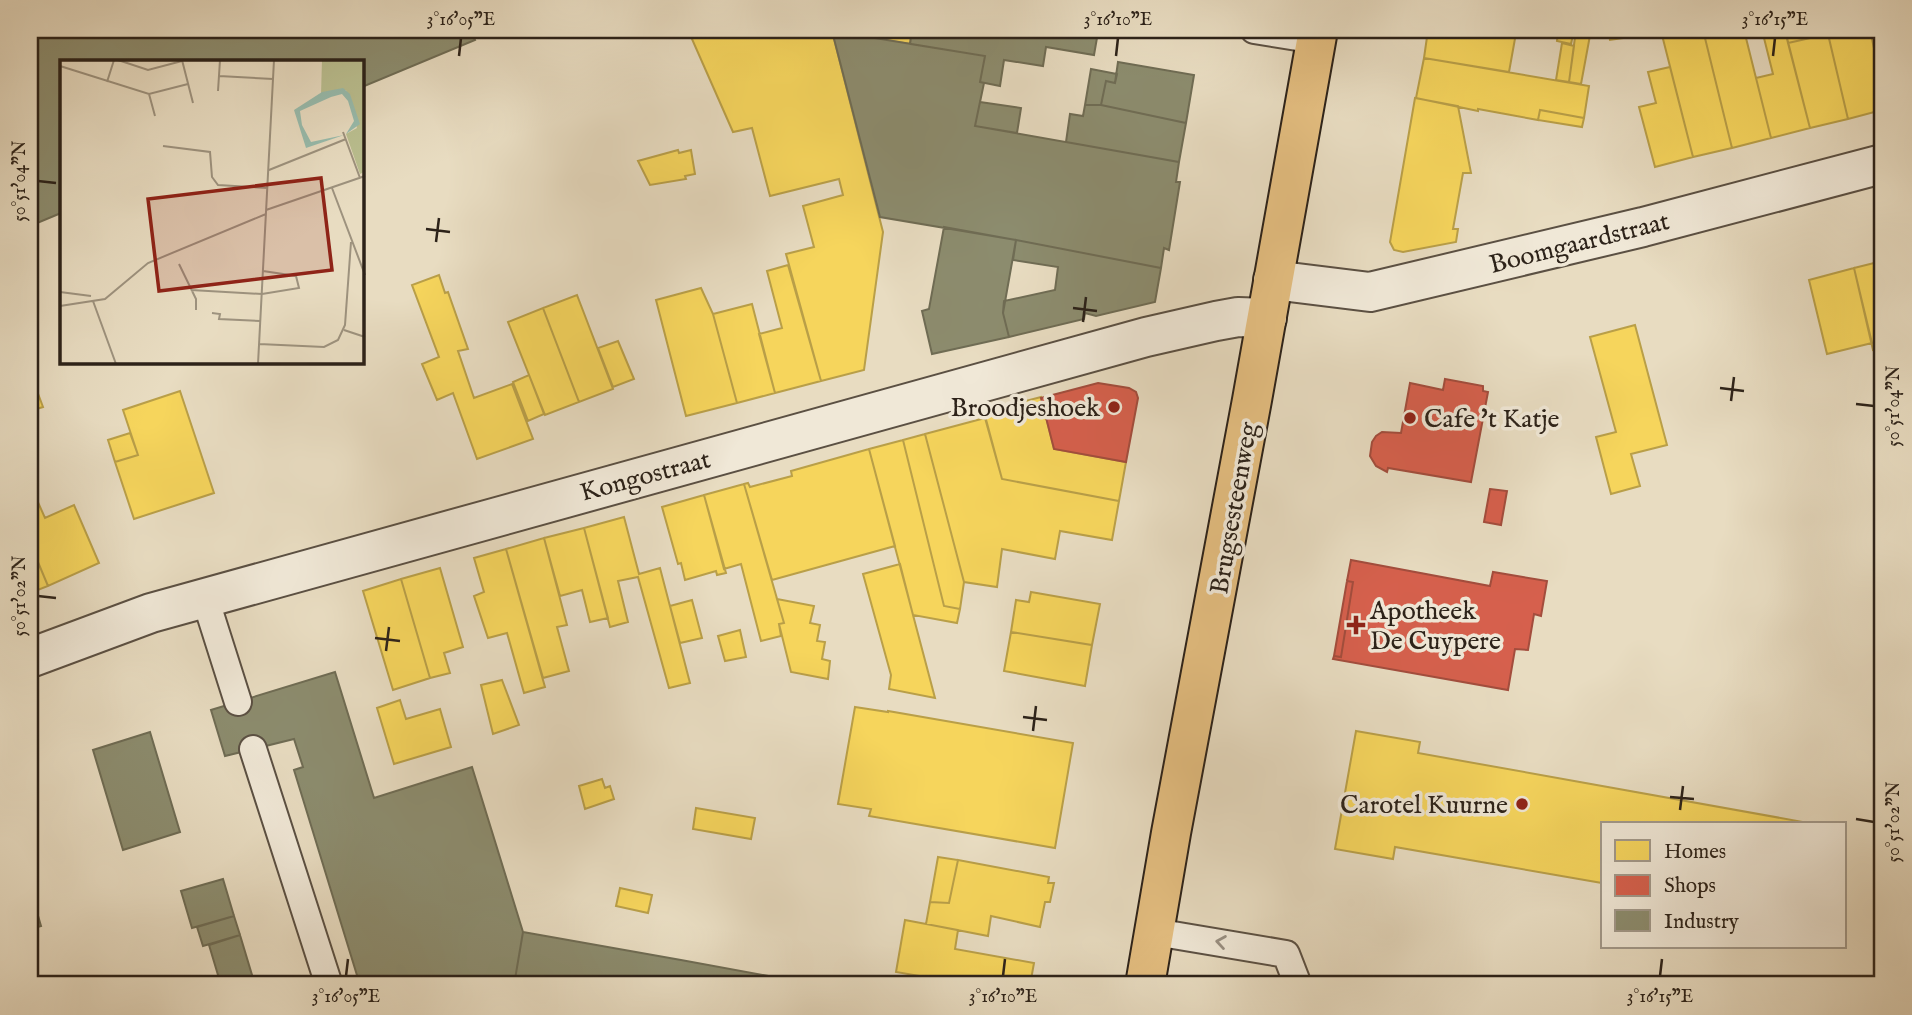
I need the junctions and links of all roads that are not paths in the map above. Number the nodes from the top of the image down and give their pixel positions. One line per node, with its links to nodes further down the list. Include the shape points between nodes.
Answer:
1 (1254, 30): 2 (lane)
2 (1317, 35): 4 (main road, Brugsesteenweg)
3 (1882, 164): 4 (street, Boomgaardstraat, via 1370,292)
4 (1273, 280): 5 (main road, Brugsesteenweg)
5 (1267, 318): 6 (street, Kongostraat, via 1238,317 1146,337); 10 (main road, Brugsesteenweg)
6 (205, 598): 7 (street, Kongostraat); 8 (lane)
7 (30, 658)
8 (238, 702)
9 (253, 749): 11 (lane)
10 (1155, 932): 12 (main road, Brugsesteenweg); 13 (lane, one-way to 10, via 1286,954)
11 (329, 985)
12 (1146, 985)
13 (1298, 985)

